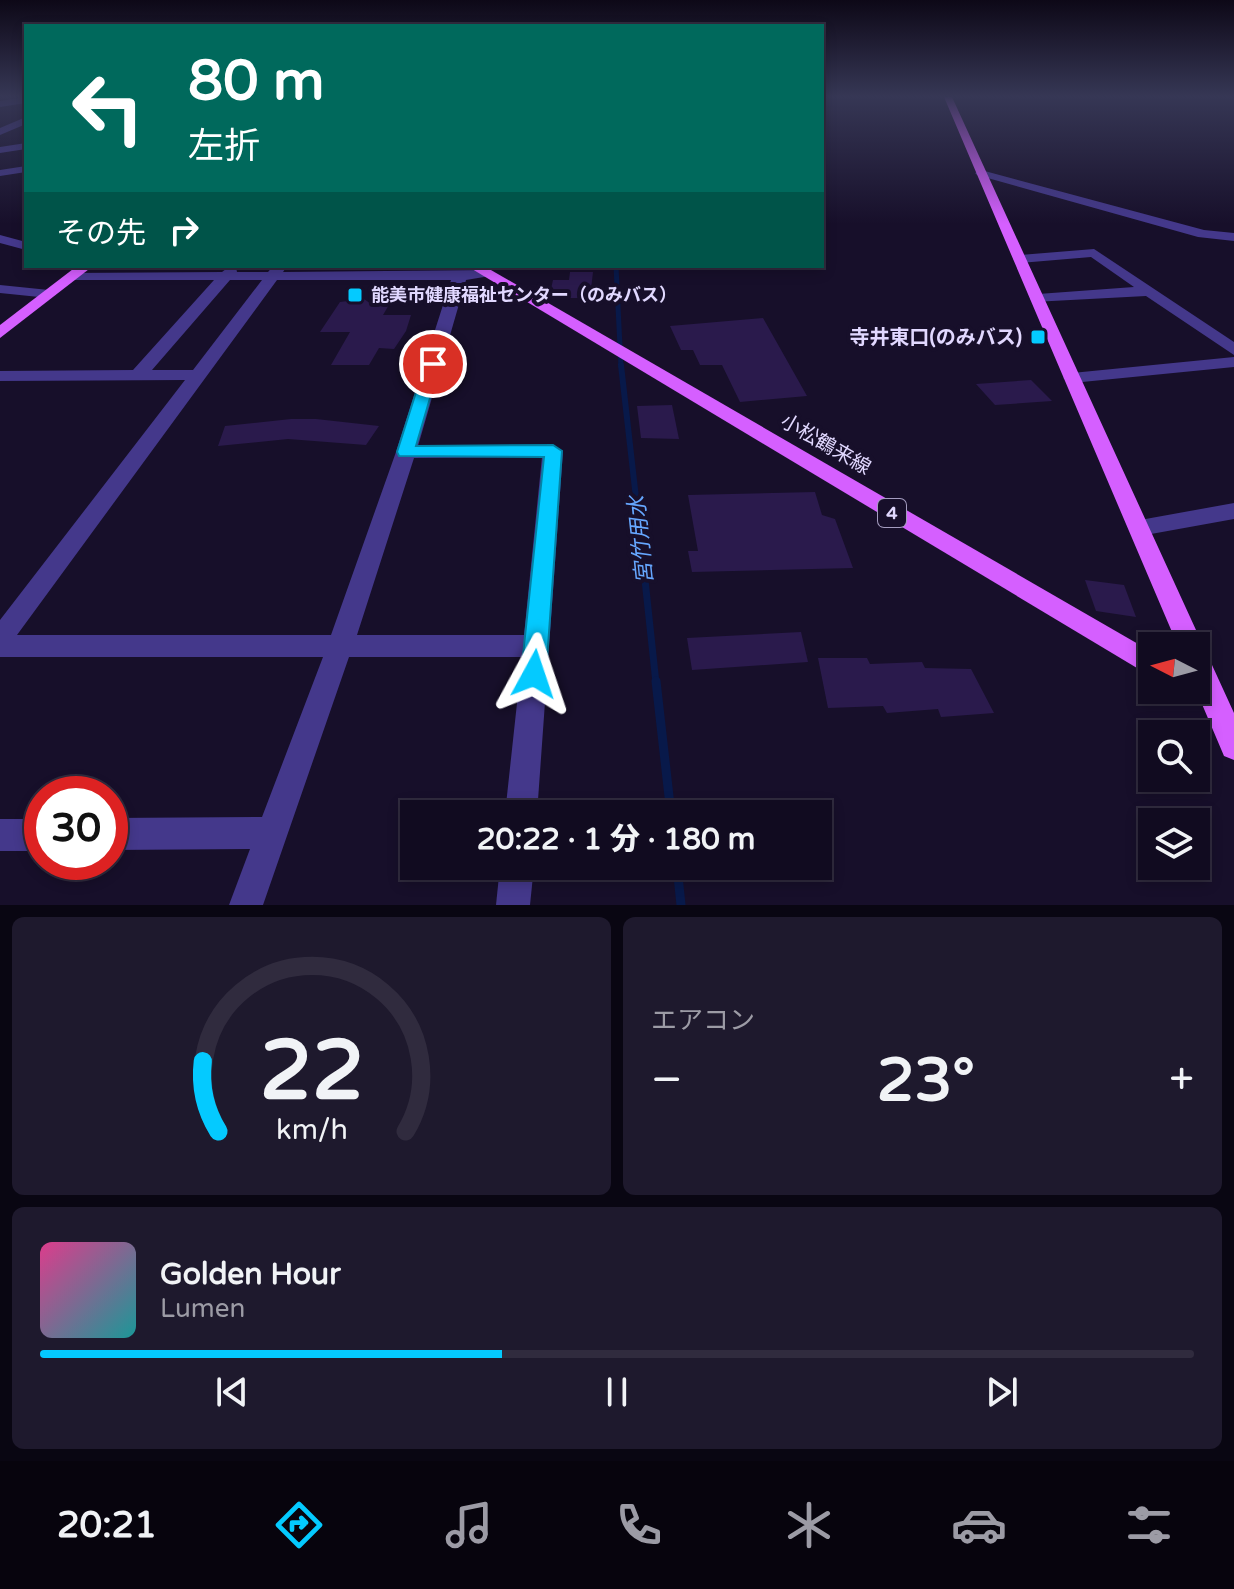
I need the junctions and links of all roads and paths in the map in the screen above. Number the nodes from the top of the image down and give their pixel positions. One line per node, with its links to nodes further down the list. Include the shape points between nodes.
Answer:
1 (966, 139): 6 (main road)
2 (24, 146): 3 (street)
3 (0, 150)
4 (24, 169): 5 (street)
5 (0, 173)
6 (981, 173): 7 (street, via 1203,234); 10 (main road)
7 (1234, 237)
8 (0, 239): 9 (street)
9 (24, 245)
10 (1020, 259): 16 (street, via 1094,253); 18 (main road)
11 (80, 271): 13 (street); 17 (main road)
12 (276, 271): 13 (street); 14 (street); 23 (street)
13 (230, 272): 22 (street)
14 (473, 272): 26 (street); 34 (main road, 小松鶴来線 / 4, via 602,341)
15 (0, 289): 17 (street)
16 (1147, 291): 18 (street); 20 (street)
17 (49, 294): 19 (main road)
18 (1038, 299): 25 (main road)
19 (0, 333)
20 (1234, 350)
21 (1234, 362): 25 (street)
22 (138, 375): 23 (street); 24 (street)
23 (199, 375): 30 (street)
24 (0, 376)
25 (1072, 378): 28 (main road)
26 (406, 452): 32 (street); 33 (street, via 553,451)
27 (1234, 511): 28 (street)
28 (1140, 528): 29 (main road)
29 (1185, 632)
30 (0, 639)
31 (0, 646): 32 (street)
32 (340, 646): 33 (street); 38 (street)
33 (536, 646): 37 (street)
34 (1138, 658)
35 (1214, 702): 36 (main road)
36 (1234, 746)
37 (522, 800)
38 (270, 833): 39 (street); 43 (street)
39 (128, 834)
40 (0, 835): 41 (street)
41 (24, 835)
42 (516, 880): 44 (street)
43 (246, 905)
44 (513, 905)

